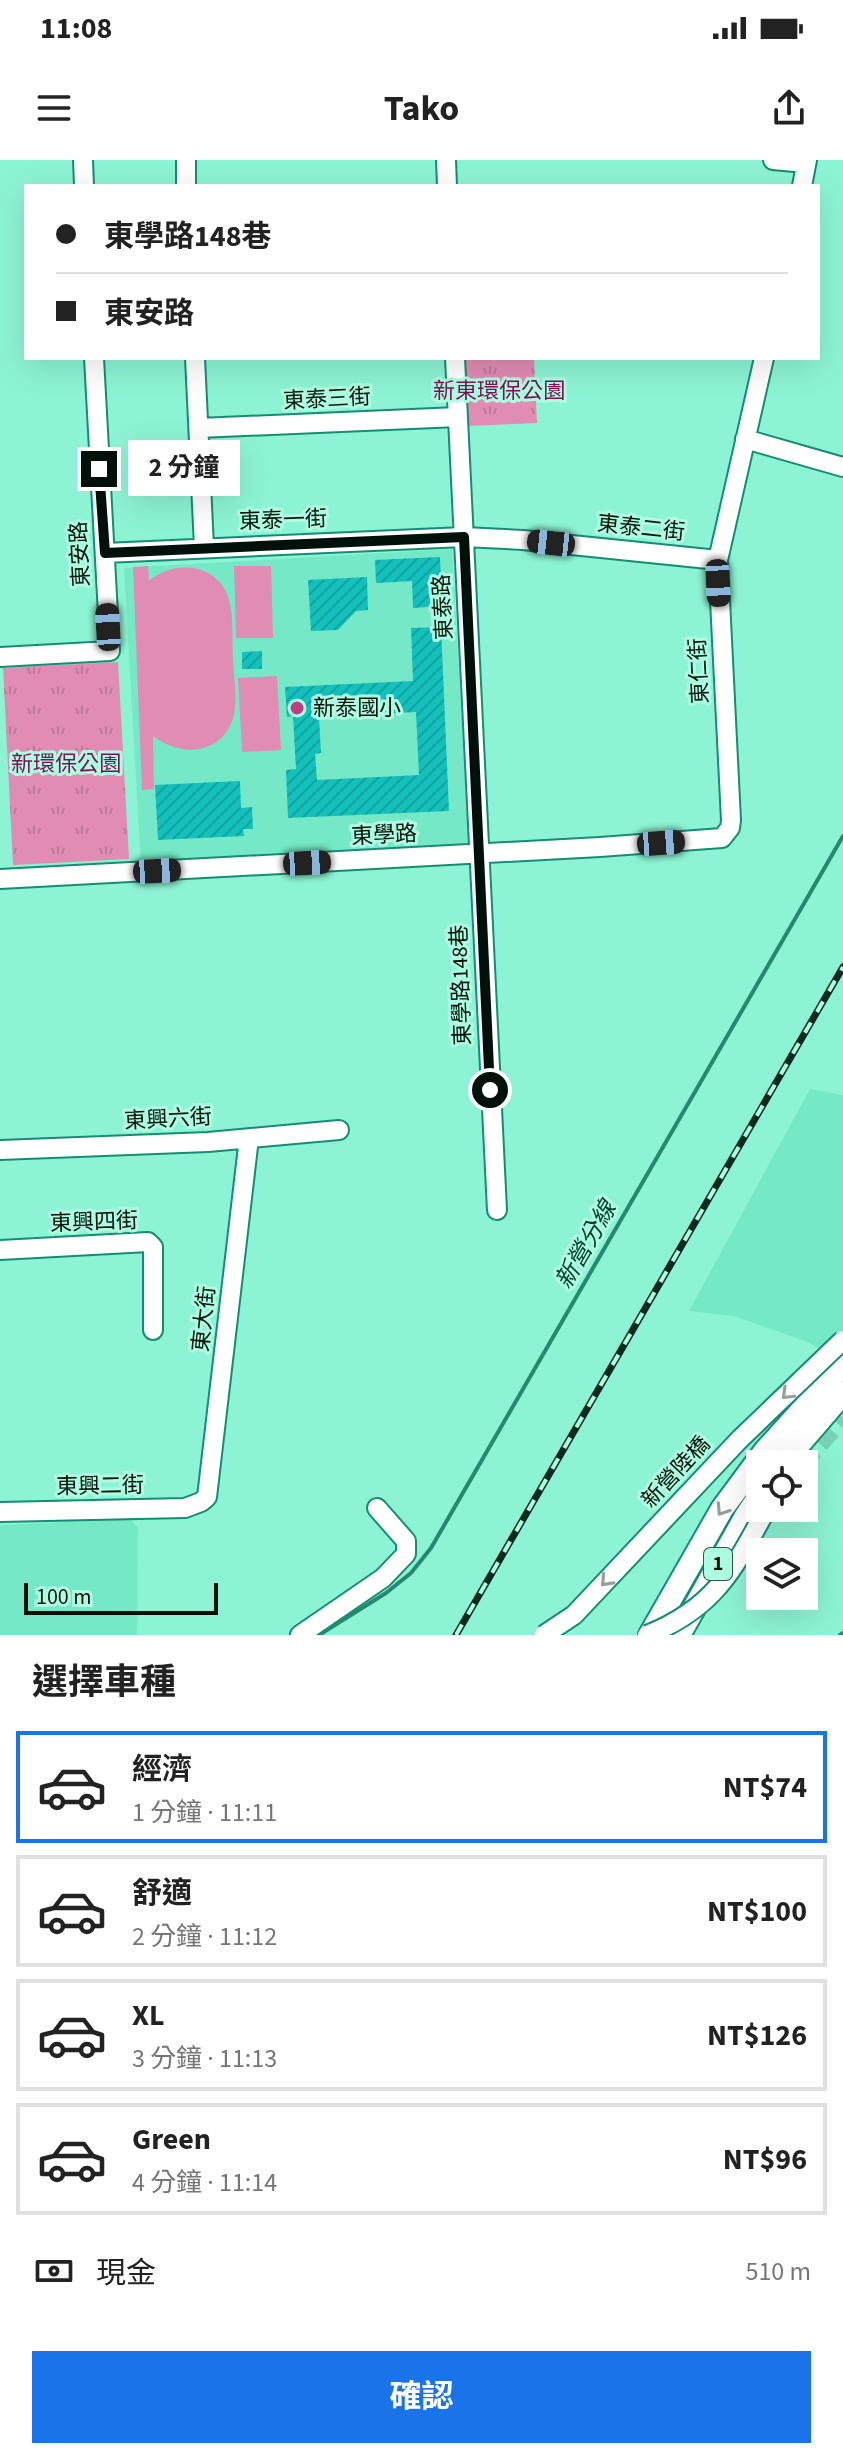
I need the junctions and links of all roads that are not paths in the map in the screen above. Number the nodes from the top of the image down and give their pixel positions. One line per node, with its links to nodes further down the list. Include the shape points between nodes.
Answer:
1 (83, 160): 6 (street)
2 (186, 160): 7 (street)
3 (446, 160): 8 (street)
4 (773, 160): 5 (street)
5 (807, 162): 9 (street)
6 (84, 184)
7 (186, 184)
8 (447, 184)
9 (802, 184)
10 (94, 360): 20 (street, 東安路)
11 (195, 360): 15 (street)
12 (455, 360): 14 (street, 東泰路)
13 (764, 360): 16 (street, 東仁街)
14 (458, 417): 15 (street, 東泰三街); 18 (street, 東泰路)
15 (199, 428): 19 (street)
16 (745, 439): 17 (street); 21 (street, 東仁街)
17 (843, 467)
18 (464, 537): 19 (street, 東泰一街); 21 (street, 東泰二街); 24 (street, 東泰路)
19 (204, 547): 20 (street, 東泰一街)
20 (105, 553): 22 (street, 東安路, via 110,651)
21 (718, 560): 23 (street, 東仁街, via 731,820)
22 (0, 657)
23 (722, 838): 24 (street, 東學路)
24 (481, 853): 25 (street, 東學路); 29 (street, 東學路148巷)
25 (0, 879)
26 (339, 1130): 27 (street, 東興六街)
27 (249, 1138): 28 (street, 東興六街); 39 (street, 東大街, via 209,1490)
28 (0, 1150)
29 (497, 1210)
30 (0, 1250): 31 (street, 東興四街, via 148,1242 153,1247)
31 (153, 1330)
32 (843, 1340): 45 (street, 新營陸橋, one-way to 45, bridge, via 739,1440 574,1615)
33 (843, 1365): 46 (main road, 1, one-way to 46, via 765,1451 722,1509)
34 (843, 1395): 35 (main road); 36 (street)
35 (792, 1450)
36 (802, 1450)
37 (707, 1462): 38 (street)
38 (695, 1490)
39 (201, 1502): 41 (street, 東興二街, via 185,1508)
40 (377, 1508): 44 (street, via 406,1541 406,1554 383,1578)
41 (0, 1512)
42 (746, 1516): 47 (main road, 1)
43 (759, 1522): 46 (street, bridge, via 724,1580 698,1608)
44 (300, 1635)
45 (544, 1635)
46 (648, 1635)
47 (679, 1635)

